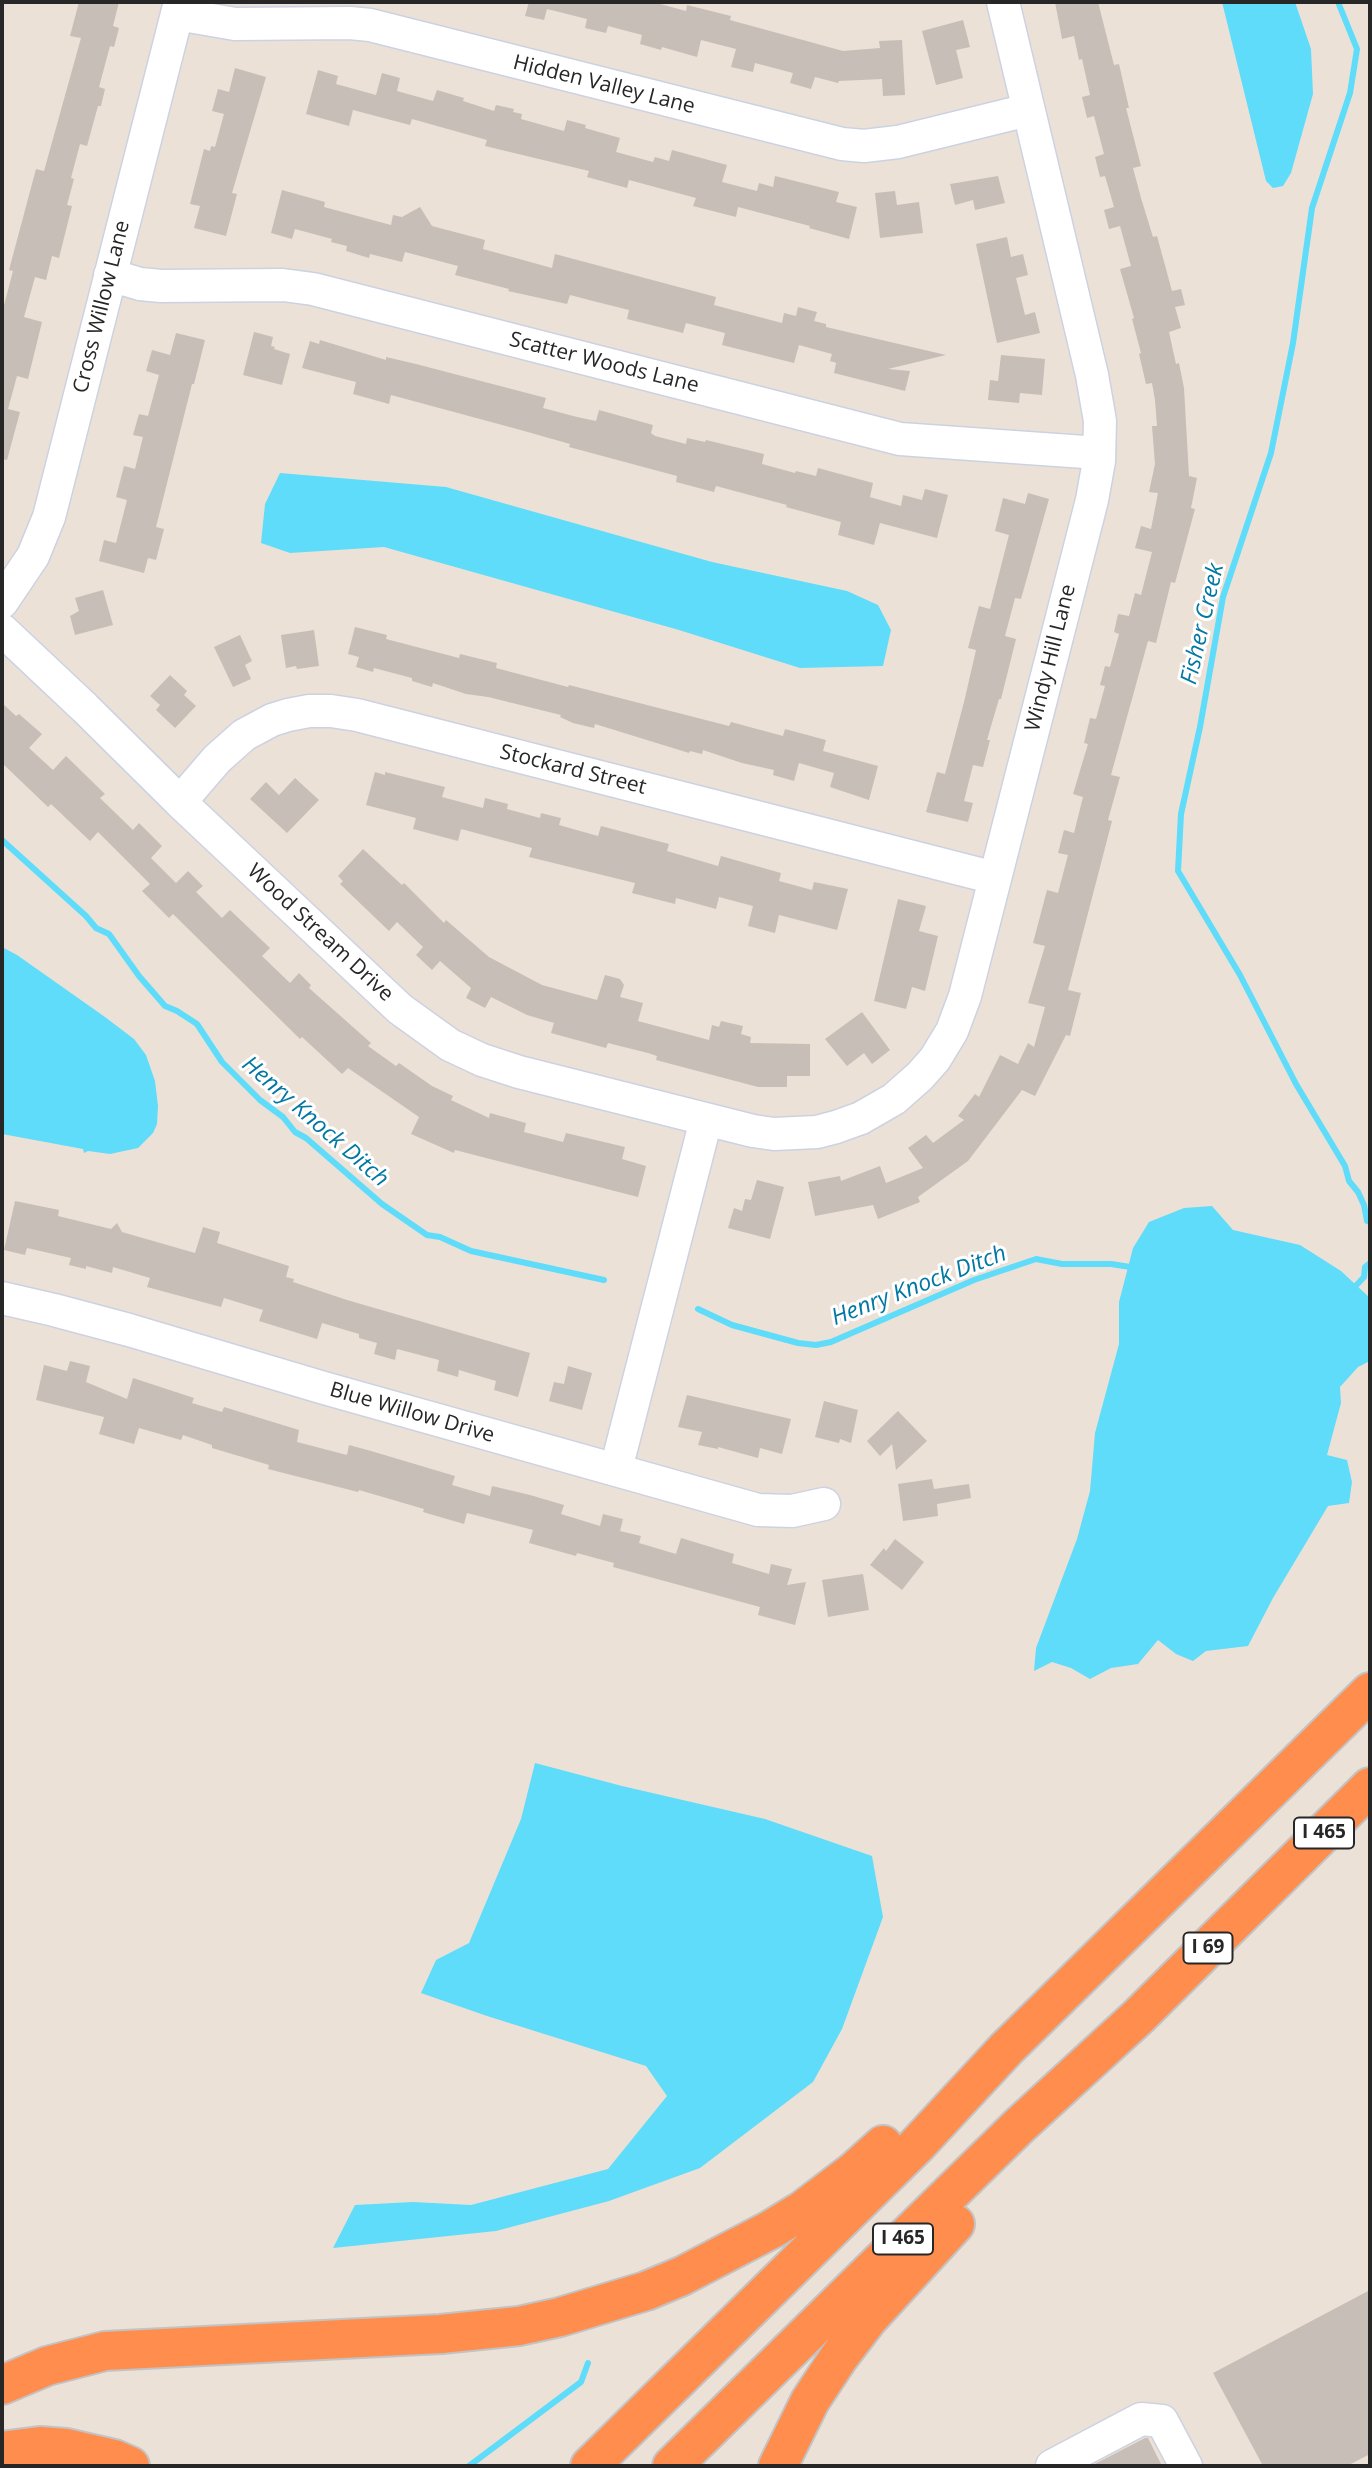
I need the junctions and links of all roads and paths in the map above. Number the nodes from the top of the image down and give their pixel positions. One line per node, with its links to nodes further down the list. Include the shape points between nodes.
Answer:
1 (1003, 2): 3 (street, Windy Hill Lane)
2 (179, 8): 3 (street, Hidden Valley Lane, via 235,24 370,25 842,144 898,142); 4 (street, Cross Willow Lane)
3 (1028, 110): 5 (street, Windy Hill Lane, via 1097,400)
4 (110, 275): 5 (street, Scatter Woods Lane, via 161,286 313,289 900,439); 6 (street, Cross Willow Lane, via 49,517 33,555)
5 (1099, 453): 9 (street, Windy Hill Lane, via 1092,500)
6 (2, 602)
7 (2, 630): 8 (street, Wood Stream Drive)
8 (180, 803): 9 (street, Stockard Street, via 244,734 288,715 331,711); 10 (street, Wood Stream Drive, via 400,1009 450,1045 499,1067)
9 (996, 878): 10 (street, Windy Hill Lane, via 957,1021 935,1059 899,1096 861,1118 817,1132 774,1134)
10 (706, 1119): 12 (street)
11 (2, 1302): 12 (street, Blue Willow Drive, via 129,1330)
12 (617, 1469): 13 (street, Blue Willow Drive, via 758,1510 792,1511)
13 (824, 1504)
14 (1370, 1692): 18 (highway, I 465)
15 (1370, 1787): 16 (highway, I 465)
16 (1278, 1880): 17 (highway, I 69)
17 (1138, 2017): 23 (highway, I 465, via 1019,2126); 24 (highway, via 1035,2143 868,2319 810,2401)
18 (1006, 2049): 19 (highway, via 803,2210 646,2291 519,2326 105,2351 47,2365); 22 (highway, I 465, via 916,2145)
19 (2, 2385)
20 (2, 2451): 21 (highway, via 66,2448)
21 (131, 2466)
22 (590, 2466)
23 (671, 2466)
24 (778, 2466)
25 (1052, 2466): 26 (street, via 1141,2419 1162,2421)
26 (1186, 2466)

